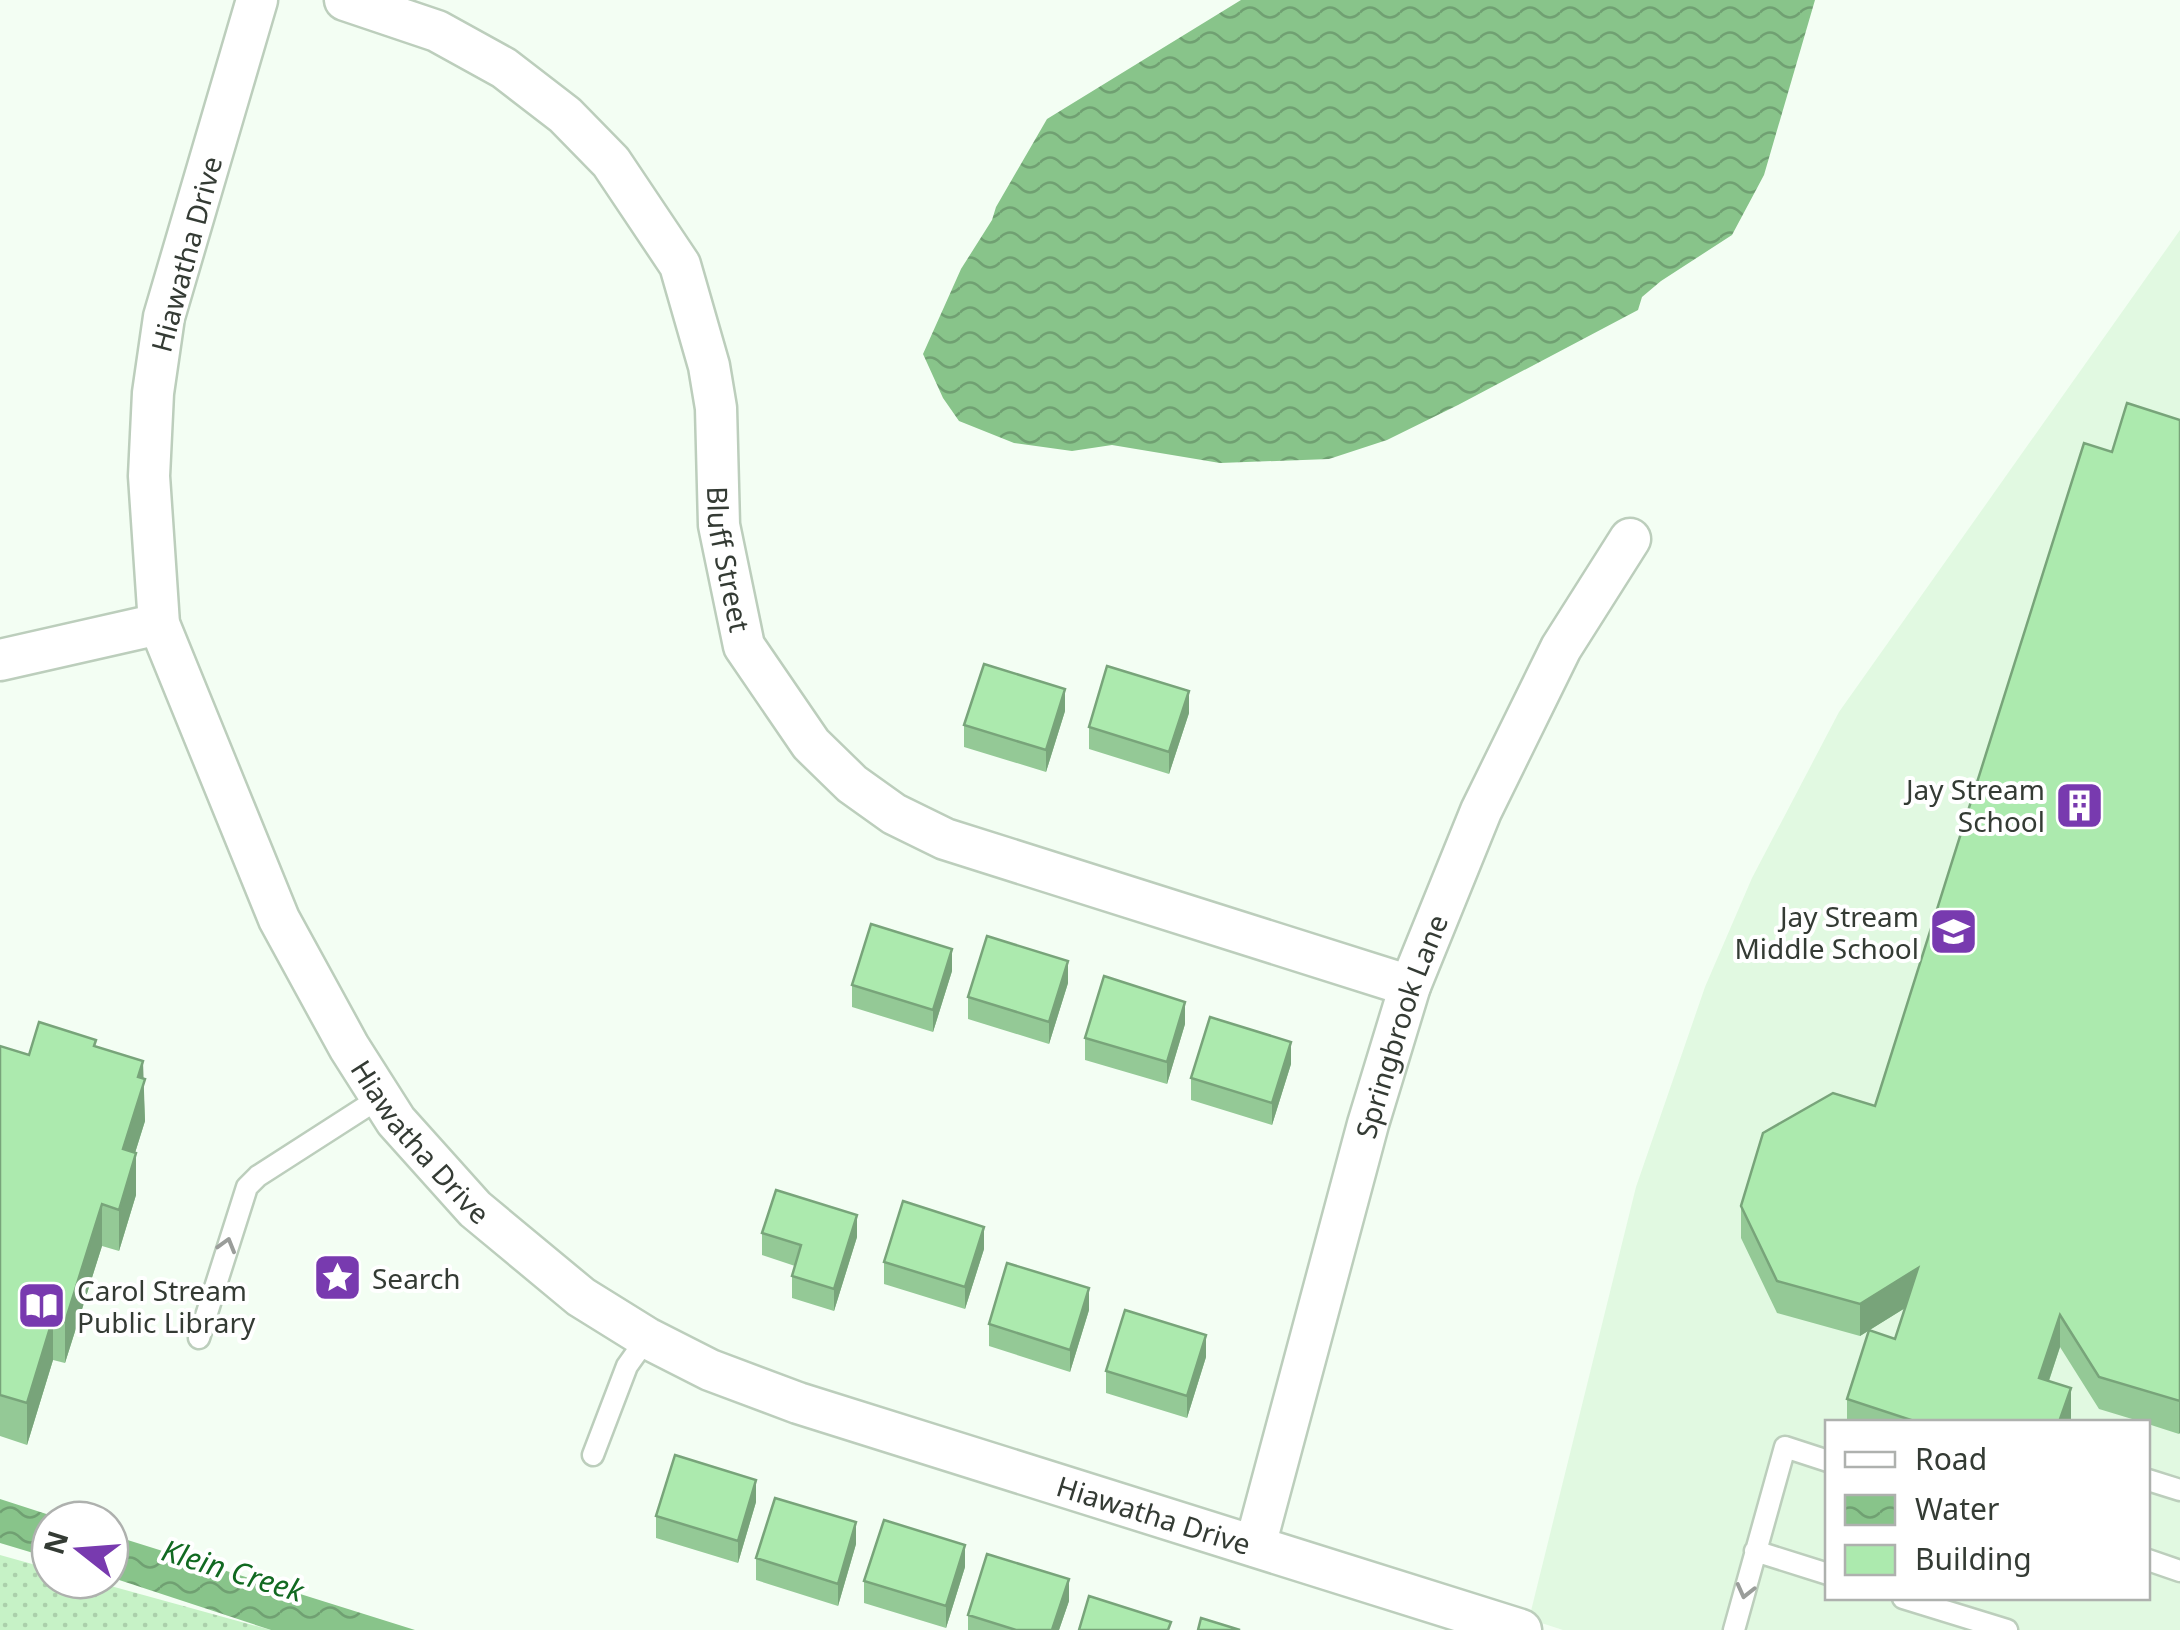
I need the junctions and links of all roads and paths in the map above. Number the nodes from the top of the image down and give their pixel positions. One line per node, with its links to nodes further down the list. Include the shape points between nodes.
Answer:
1 (257, 0): 4 (street, Hiawatha Drive, via 162,336 153,392 149,476)
2 (344, 0): 6 (street, Bluff Street, via 437,32 504,68 565,115 611,162 680,264 714,394 719,525 744,646 811,744 852,784 945,839)
3 (1630, 539): 6 (street, Springbrook Lane, via 1560,648 1481,811)
4 (159, 624): 5 (street); 7 (street, Hiawatha Drive, via 278,919)
5 (0, 660)
6 (1410, 986): 14 (street, Springbrook Lane)
7 (381, 1096): 8 (lane, one-way to 7, via 246,1187); 9 (street, Hiawatha Drive, via 475,1209 581,1297)
8 (199, 1338)
9 (647, 1338): 10 (lane, via 627,1366); 14 (street, Hiawatha Drive, via 798,1403)
10 (593, 1455)
11 (1825, 1459): 15 (lane, via 1785,1448)
12 (2150, 1481): 13 (lane)
13 (2180, 1490)
14 (1256, 1546): 20 (street, Hiawatha Drive)
15 (1755, 1551): 18 (lane); 21 (lane, one-way to 21)
16 (2150, 1561): 17 (lane)
17 (2180, 1570)
18 (1825, 1573)
19 (1910, 1600): 22 (lane)
20 (1521, 1630)
21 (1734, 1630)
22 (2007, 1630)

